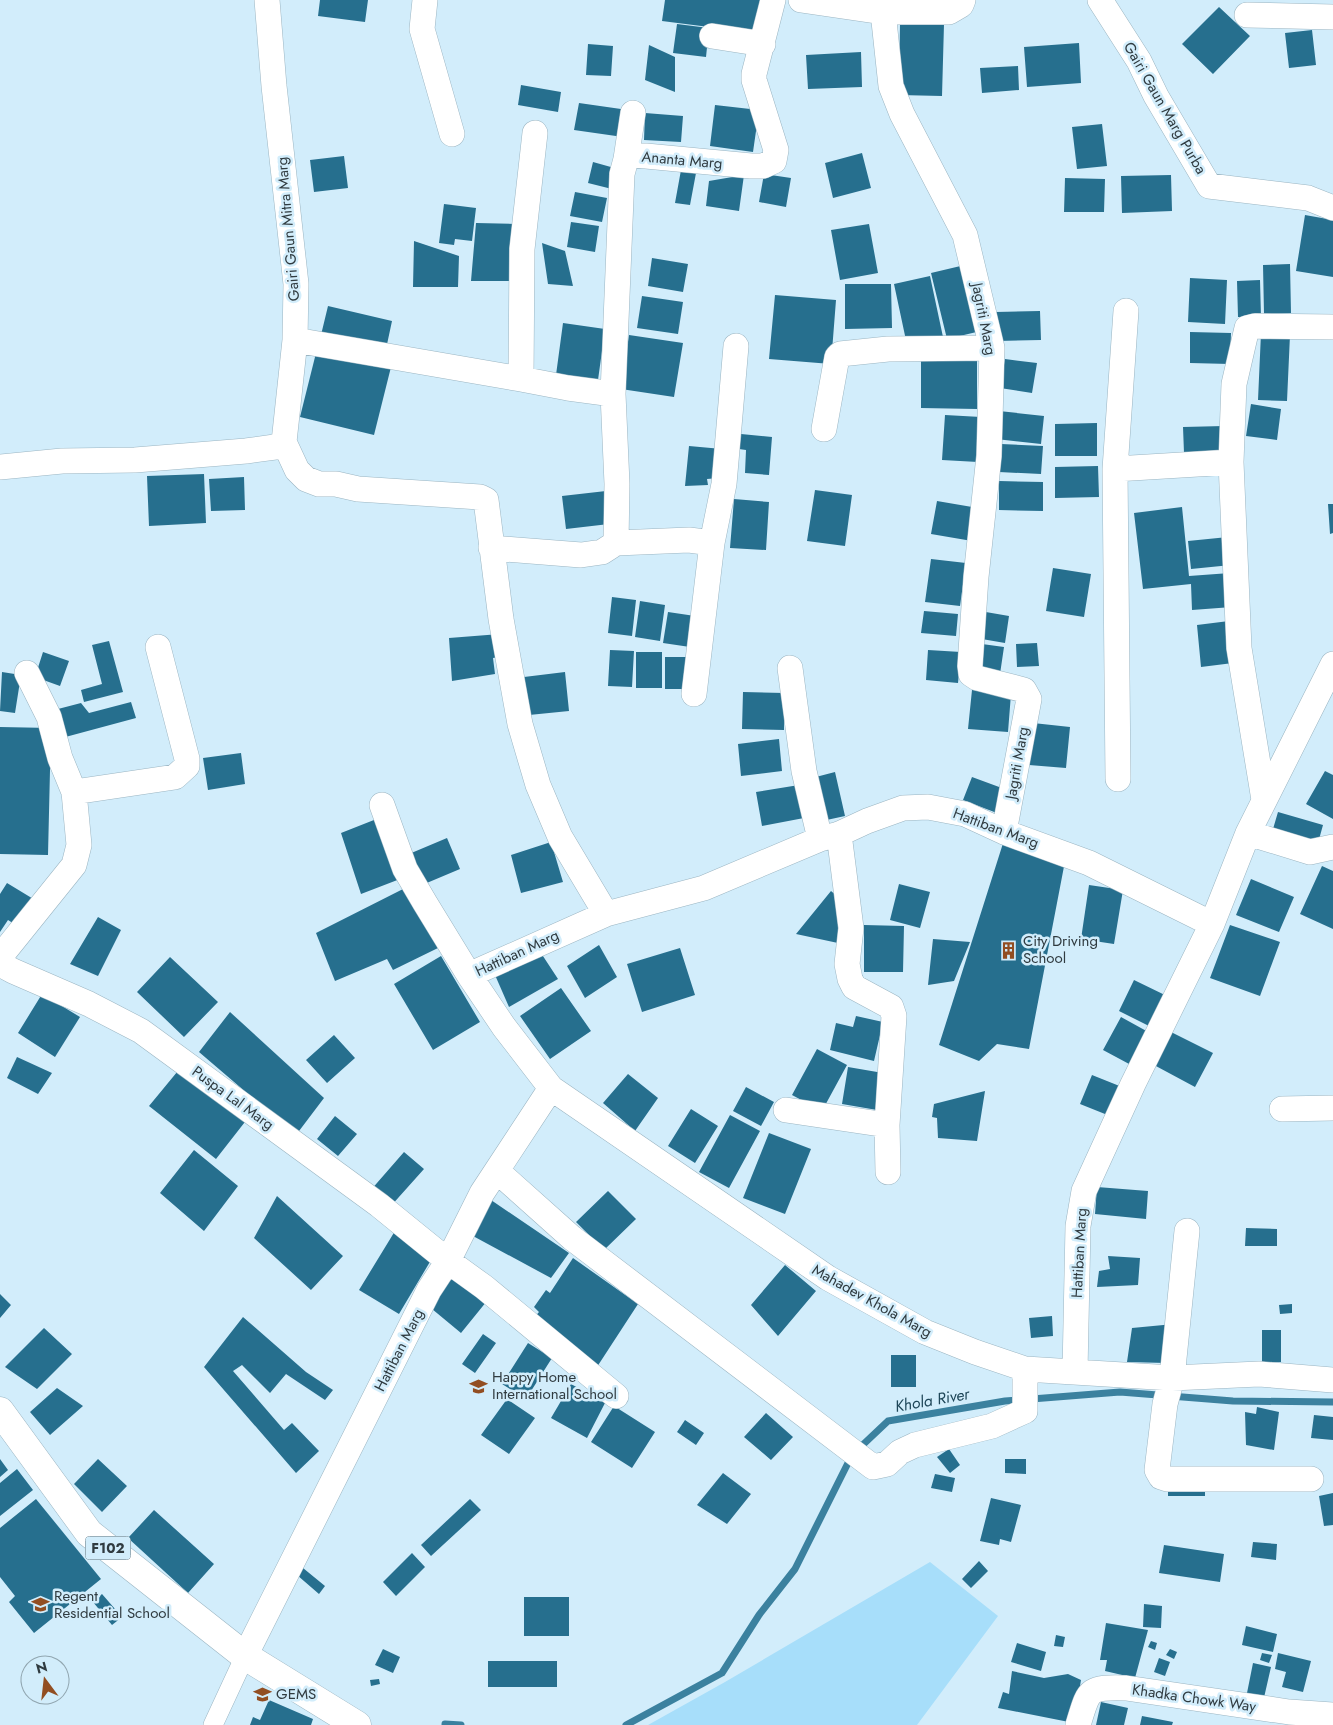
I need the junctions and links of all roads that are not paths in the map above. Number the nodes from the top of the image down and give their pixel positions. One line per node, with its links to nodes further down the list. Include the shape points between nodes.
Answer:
1 (267, 0): 19 (street, Gairi Gaun Mitra Marg, via 296,284)
2 (425, 0): 14 (street, via 422,29)
3 (801, 0): 7 (street)
4 (963, 0): 7 (street, via 962,5 950,12)
5 (1100, 0): 16 (street, Gairi Gaun Marg Purba, via 1139,61 1209,186 1308,198)
6 (774, 1): 11 (street, Ananta Marg)
7 (883, 12): 21 (street, Jagriti Marg, via 891,86 902,114 966,235)
8 (1247, 14): 9 (street)
9 (1333, 17)
10 (712, 36): 11 (street)
11 (763, 44): 15 (street, Ananta Marg, via 754,80 776,150 774,161 763,166 751,166 634,155)
12 (633, 113): 15 (street)
13 (535, 133): 22 (street, via 522,249)
14 (452, 134)
15 (626, 159): 23 (street, Ananta Marg, via 622,174)
16 (1333, 208)
17 (1126, 312): 28 (street)
18 (1333, 328): 26 (street, via 1247,328 1234,384)
19 (295, 340): 22 (street); 25 (street, Gairi Gaun Mitra Marg)
20 (736, 346): 30 (street, via 724,484)
21 (992, 348): 24 (street, via 888,349 840,354); 41 (street, Jagriti Marg, via 989,456 970,666 971,674 977,678 1024,690 1029,699)
22 (521, 379): 23 (street)
23 (613, 394): 29 (street, Ananta Marg)
24 (824, 429)
25 (284, 442): 27 (street, via 275,447 246,451); 31 (street, via 297,470 320,484 486,500)
26 (1231, 462): 28 (street); 39 (street, via 1239,648)
27 (0, 467)
28 (1116, 469): 37 (street)
29 (616, 543): 30 (street, via 689,540); 31 (street, via 602,552 581,555)
30 (712, 543): 36 (street)
31 (491, 548): 45 (street, via 520,724 538,785 560,837)
32 (158, 647): 38 (street, via 187,766 175,777)
33 (1333, 664): 39 (street, Hattiban Marg)
34 (790, 668): 43 (street, via 804,771)
35 (27, 673): 38 (street, via 50,717 60,758)
36 (694, 694)
37 (1118, 780)
38 (74, 792): 47 (street, via 79,845 74,865)
39 (1264, 800): 42 (street, Hattiban Marg)
40 (382, 805): 49 (street, via 405,869)
41 (1004, 832): 43 (street, Hattiban Marg, via 966,814 928,807 903,808); 46 (street, Hattiban Marg, via 1088,863)
42 (1248, 833): 44 (street, via 1310,852); 46 (street, Hattiban Marg)
43 (829, 836): 45 (street, Hattiban Marg, via 704,888); 54 (street, via 851,928 847,964 850,979 854,987 891,1007 894,1016)
44 (1333, 847)
45 (606, 914): 49 (street, Hattiban Marg)
46 (1212, 924): 59 (street, Hattiban Marg, via 1084,1191 1078,1226)
47 (0, 958)
48 (0, 964): 58 (street, Puspa Lal Marg, via 141,1031 379,1205)
49 (469, 975): 50 (street, Hattiban Marg)
50 (551, 1088): 55 (street, Hattiban Marg); 61 (street, Mahadev Khola Marg, via 828,1278 924,1332 975,1352)
51 (1333, 1108): 52 (street)
52 (1282, 1109)
53 (786, 1110): 54 (street)
54 (887, 1125): 56 (street)
55 (497, 1171): 58 (street, Hattiban Marg); 61 (street, via 572,1238 873,1467 887,1464 900,1452 915,1445 992,1426)
56 (888, 1172)
57 (1187, 1231): 62 (street)
58 (448, 1261): 63 (street, Puspa Lal Marg, via 484,1286); 66 (street, Hattiban Marg, via 429,1290)
59 (1075, 1372): 61 (street, Mahadev Khola Marg); 62 (street, Mahadev Khola Marg)
60 (1333, 1380): 62 (street, Mahadev Khola Marg, via 1260,1374)
61 (1025, 1390)
62 (1169, 1390): 65 (street, via 1157,1470 1161,1477 1167,1480)
63 (616, 1396)
64 (0, 1411): 66 (main road, F102, via 89,1533)
65 (1311, 1479)
66 (245, 1656): 68 (street); 69 (main road, F102)
67 (1333, 1715): 70 (street, Khadka Chowk Way, via 1102,1687 1088,1695)
68 (213, 1725)
69 (357, 1725)
70 (1078, 1725)

